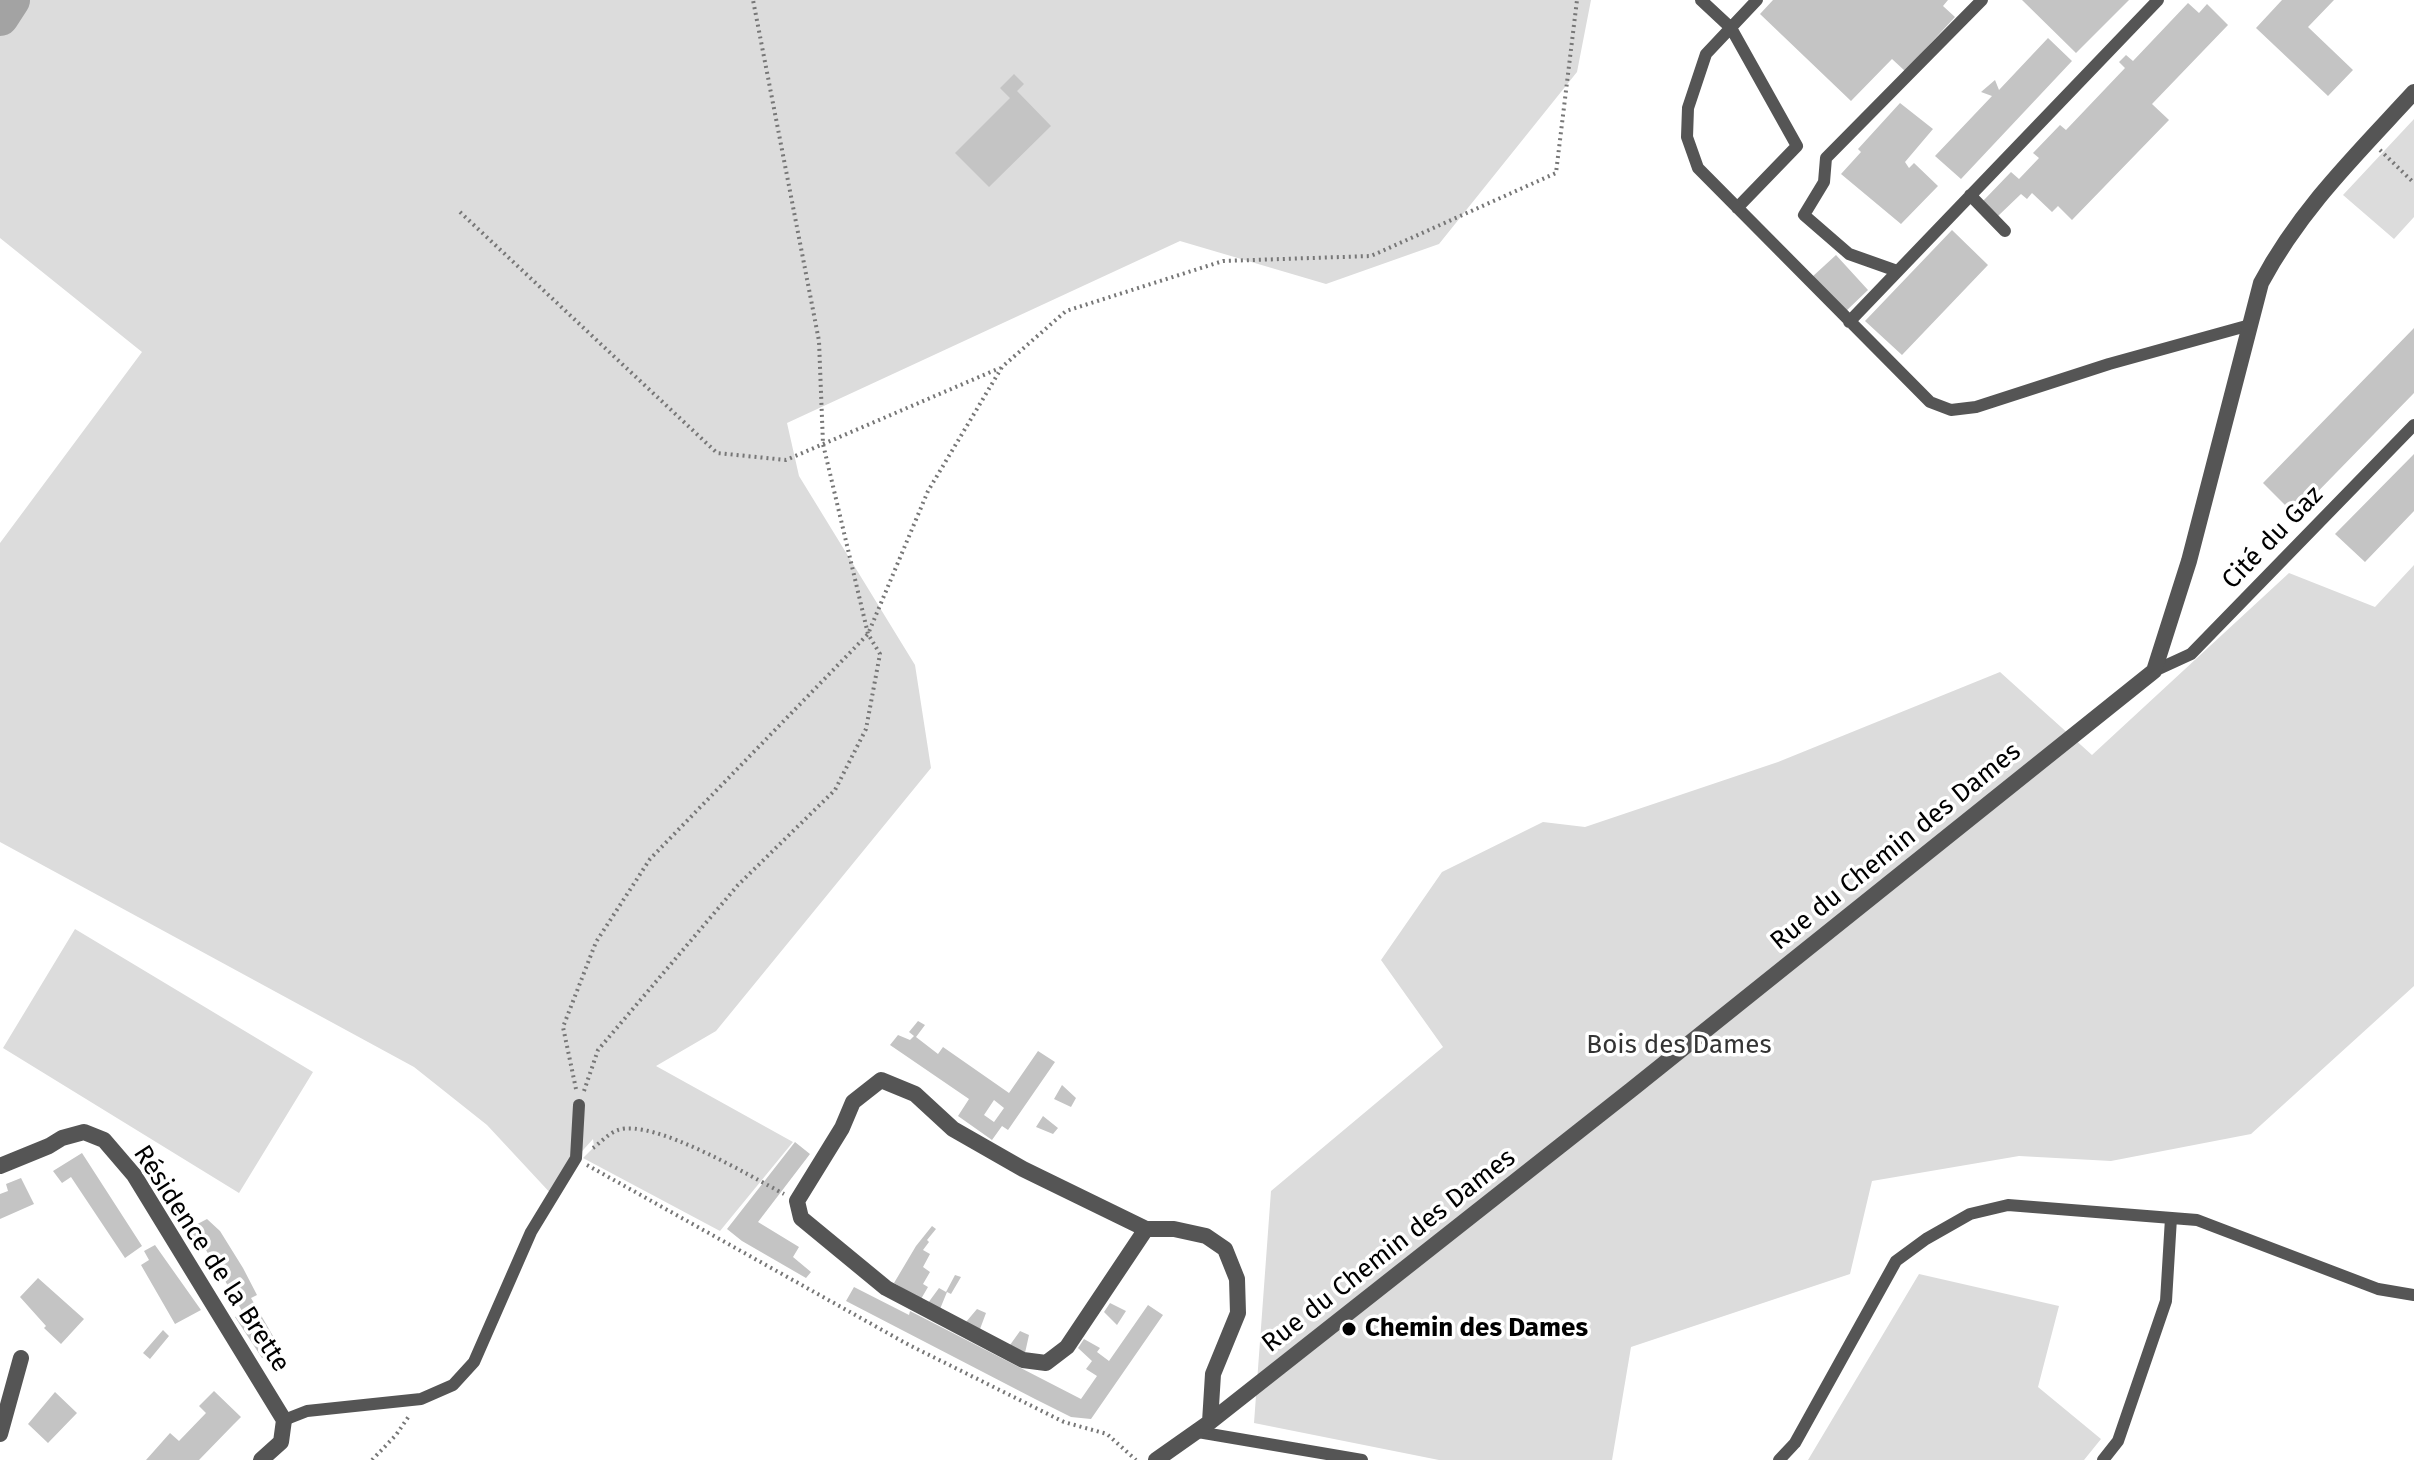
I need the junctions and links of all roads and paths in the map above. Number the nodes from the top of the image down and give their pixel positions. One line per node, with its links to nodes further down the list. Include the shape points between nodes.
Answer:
1 (753, 0): 20 (path, via 819,341)
2 (1577, 0): 18 (path, via 1556,173 1371,256 1223,261 1066,311)
3 (1701, 0): 7 (lane)
4 (1757, 0): 7 (lane)
5 (1982, 0): 15 (lane, via 1826,158 1824,182 1804,215 1849,254)
6 (2158, 0): 11 (lane)
7 (1731, 28): 12 (lane, via 1706,54 1688,108 1687,137 1698,168); 12 (lane, via 1797,146)
8 (2414, 92): 9 (street)
9 (2369, 141): 10 (path); 17 (street, via 2282,244 2261,283)
10 (2414, 183)
11 (1970, 195): 14 (lane); 15 (lane)
12 (1737, 208): 16 (lane)
13 (460, 212): 20 (path, via 717,453 786,460)
14 (2005, 231)
15 (1897, 271): 16 (lane)
16 (1849, 322): 17 (lane, via 1930,402 1951,410)
17 (2250, 325): 22 (street, via 2189,561)
18 (1002, 367): 20 (path); 21 (path, via 928,491)
19 (2414, 425): 22 (lane, Cité du Gaz, via 2191,654)
20 (823, 444): 21 (path)
21 (868, 634): 23 (path, via 880,654 866,729 835,790 738,885 598,1050); 23 (path, via 650,859 596,942 563,1027)
22 (2154, 671): 33 (street, Rue du Chemin des Dames)
23 (579, 1105): 24 (lane)
24 (576, 1158): 26 (path, via 618,1130 641,1129 665,1135); 31 (lane, via 531,1232 474,1362 453,1385); 37 (path, via 909,1345 1064,1422 1107,1434)
25 (0, 1166): 32 (street, Résidence de la Brette, via 84,1132 104,1140 134,1175)
26 (797, 1201): 28 (street, via 853,1102 881,1080 915,1094 953,1129 1023,1169); 28 (street, via 801,1218 886,1288 1023,1360 1046,1363 1067,1347)
27 (2171, 1218): 29 (lane, via 2197,1220 2378,1289); 40 (lane, via 2008,1205 1970,1214 1926,1239 1896,1261 1795,1443); 41 (lane, via 2166,1301 2118,1441)
28 (1146, 1229): 33 (street, via 1206,1236 1225,1249 1237,1279 1238,1313 1213,1374)
29 (2414, 1295)
30 (21, 1358): 34 (street)
31 (421, 1399): 32 (lane, via 307,1411); 36 (path)
32 (284, 1420): 35 (street, via 281,1442)
33 (1204, 1427): 38 (street, Rue du Chemin des Dames); 39 (lane)
34 (0, 1434)
35 (261, 1460)
36 (372, 1460)
37 (1136, 1460)
38 (1156, 1460)
39 (1362, 1460)
40 (1779, 1460)
41 (2103, 1460)

